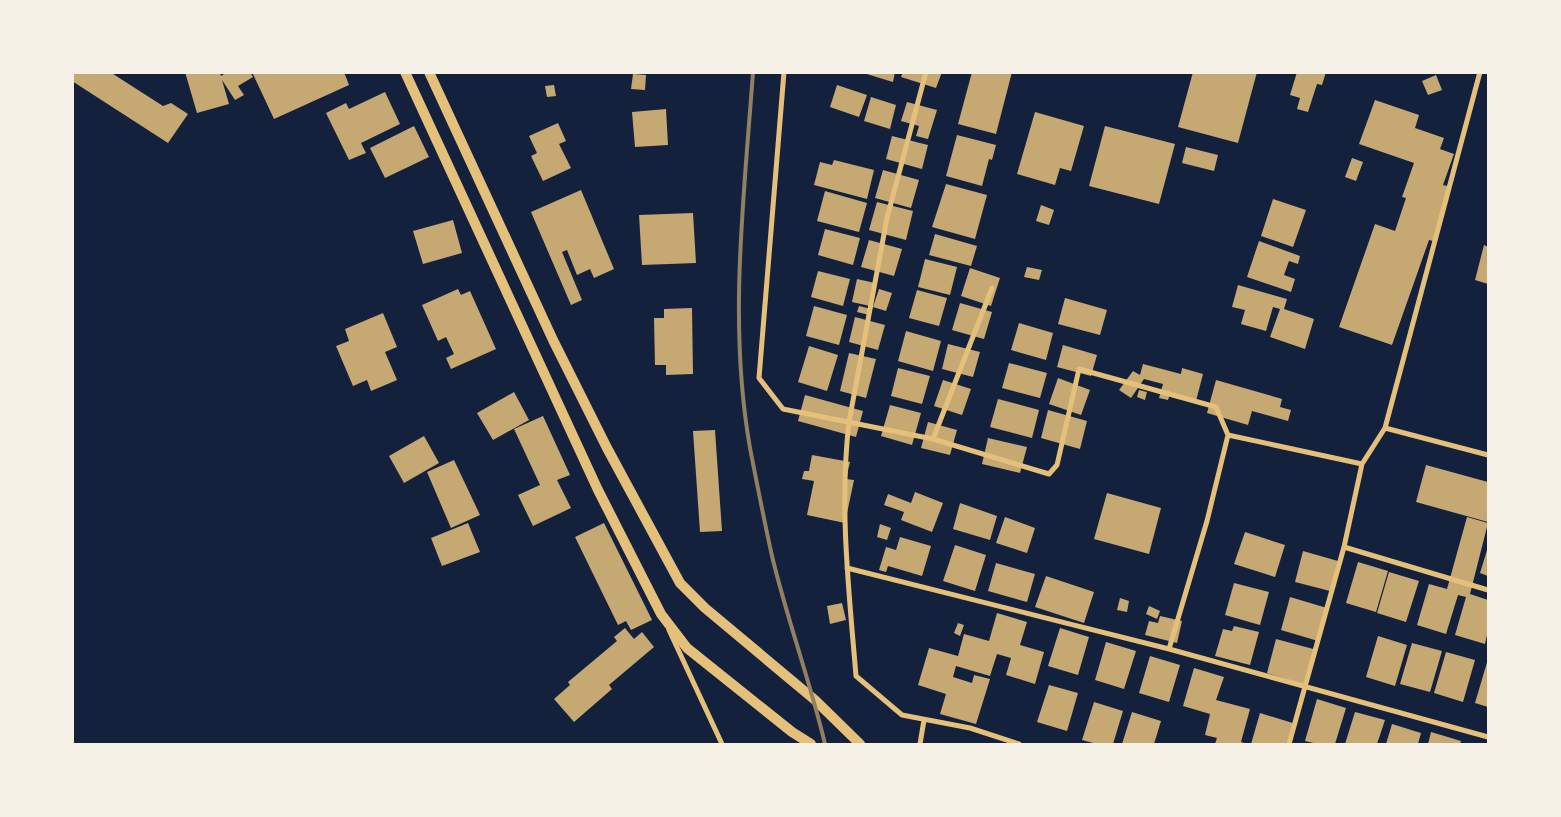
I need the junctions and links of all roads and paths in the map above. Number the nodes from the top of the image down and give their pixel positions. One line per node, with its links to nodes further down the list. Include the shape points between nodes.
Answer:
1 (405, 72): 16 (main road, via 598,490)
2 (429, 72): 23 (main road, via 553,340 680,583 815,700)
3 (784, 72): 7 (street, via 759,378 783,409)
4 (926, 72): 7 (street, via 887,218)
5 (1480, 72): 8 (street)
6 (992, 288): 10 (street)
7 (849, 422): 10 (street); 14 (street, via 845,454)
8 (1385, 428): 11 (street); 12 (street)
9 (1228, 435): 10 (street, via 1216,408 1079,369 1057,464 1049,474); 12 (street); 17 (street, via 1207,521)
10 (933, 439)
11 (1488, 455)
12 (1362, 464): 13 (street)
13 (1344, 547): 15 (street); 18 (street)
14 (847, 568): 17 (street); 19 (street, via 856,676 902,715)
15 (1488, 590)
16 (661, 614): 21 (street); 22 (main road, via 687,648)
17 (1169, 649): 18 (street)
18 (1306, 686): 20 (street); 26 (street)
19 (924, 720): 24 (street); 25 (street, via 970,728)
20 (1488, 737)
21 (722, 744)
22 (811, 744)
23 (860, 744)
24 (920, 744)
25 (1019, 744)
26 (1289, 744)

